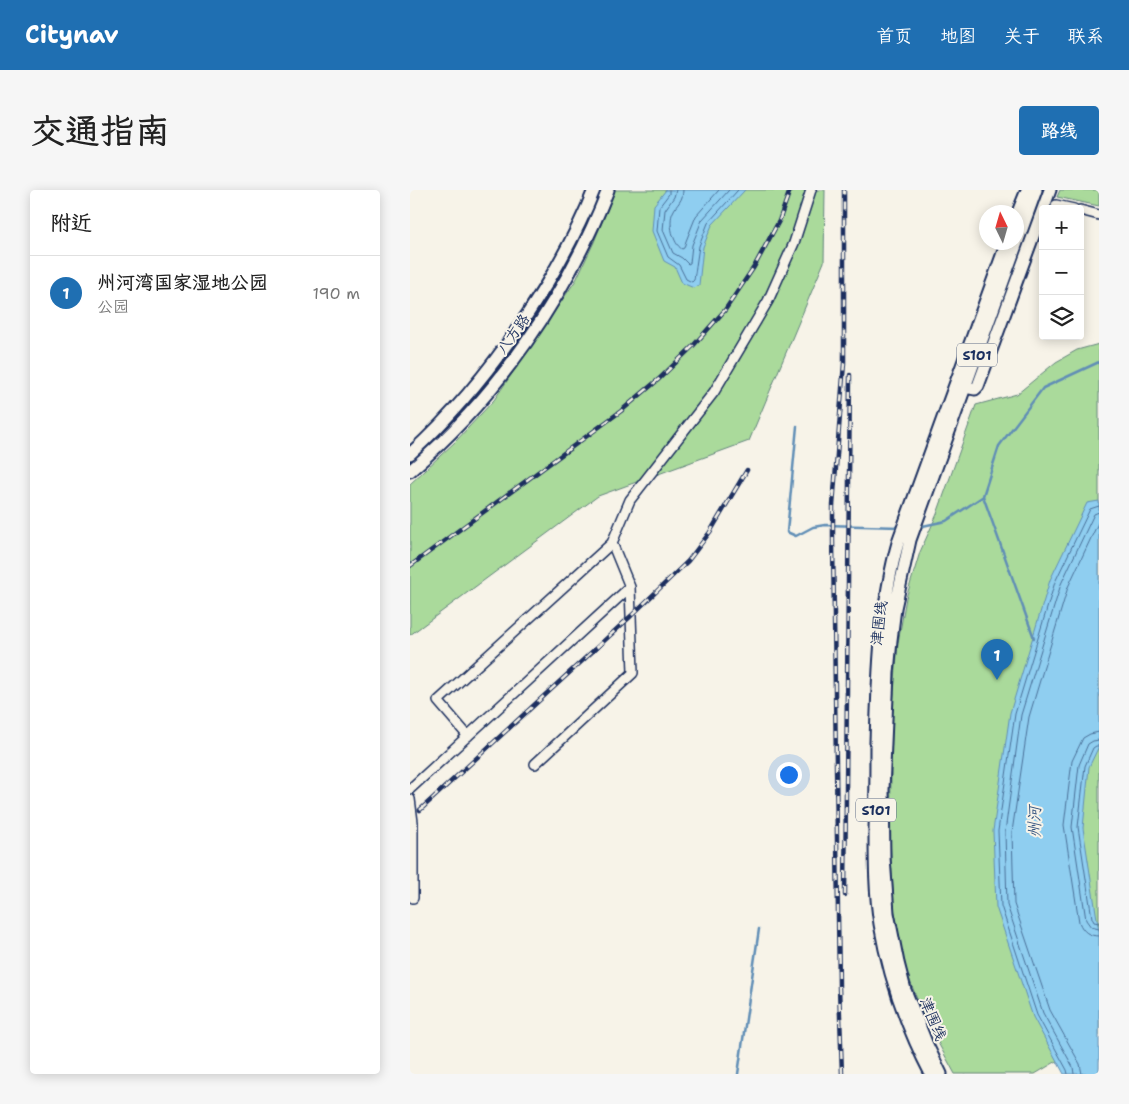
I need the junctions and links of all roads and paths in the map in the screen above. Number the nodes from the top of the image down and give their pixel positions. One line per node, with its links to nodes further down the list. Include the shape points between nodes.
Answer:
1 (594, 190): 12 (main road, 八方路, via 565,251 493,365)
2 (608, 190): 13 (main road, 八方路, via 563,285 515,358 487,395 448,437)
3 (811, 190): 15 (street, via 794,243 768,301 714,392 630,500)
4 (1027, 190): 7 (main road)
5 (1036, 190): 11 (main road, 津围线 / S101)
6 (1050, 190): 11 (main road, via 978,386 975,389)
7 (1021, 205)
8 (1084, 211): 9 (street)
9 (1099, 215)
10 (1004, 250): 14 (main road, 津围线 / S101)
11 (965, 387): 14 (main road, 津围线 / S101)
12 (410, 454)
13 (410, 471)
14 (912, 519): 22 (main road, 津围线 / S101, via 904,540 890,656 884,766 884,858 888,913 898,963)
15 (612, 543): 16 (street); 17 (street, via 438,701)
16 (630, 587): 17 (street); 18 (street, via 633,673)
17 (468, 736): 19 (street)
18 (535, 764)
19 (410, 788)
20 (410, 799): 21 (street, via 414,822)
21 (413, 898)
22 (937, 1073)

